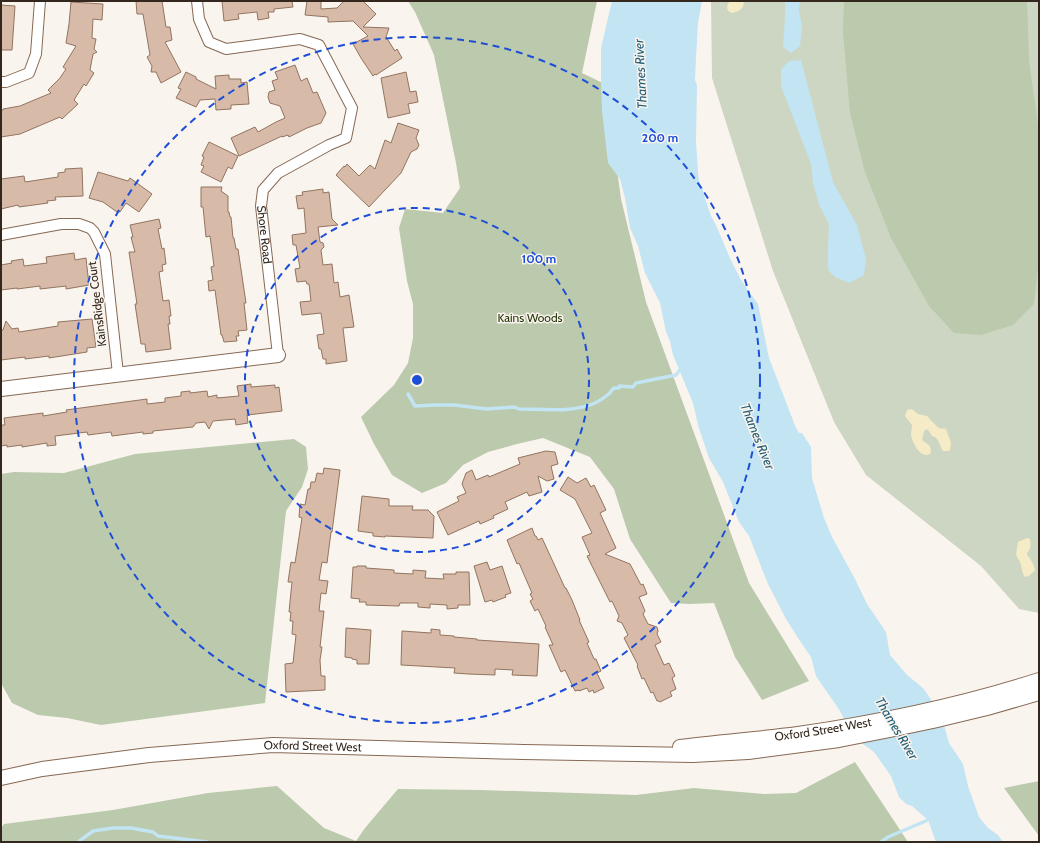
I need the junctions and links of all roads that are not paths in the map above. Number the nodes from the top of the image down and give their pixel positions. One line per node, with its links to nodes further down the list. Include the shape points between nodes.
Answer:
1 (40, 1): 3 (street, via 36,54 29,73)
2 (197, 1): 5 (street, Shore Road, via 199,19 209,42 226,48 300,39 319,45 352,108 346,138 278,173 263,190 261,206)
3 (1, 82)
4 (1, 235): 6 (street, KainsRidge Court, via 61,224 79,224 94,232 105,254)
5 (278, 355): 6 (main road, Shore Road)
6 (118, 374): 7 (main road, Shore Road)
7 (1, 389)
8 (1039, 680): 10 (main road, Oxford Street West, via 915,714)
9 (1039, 693): 10 (main road, Oxford Street West, via 967,713 840,740)
10 (747, 745): 11 (main road, Oxford Street West, via 626,754 273,745 149,755 42,769)
11 (1, 778)

